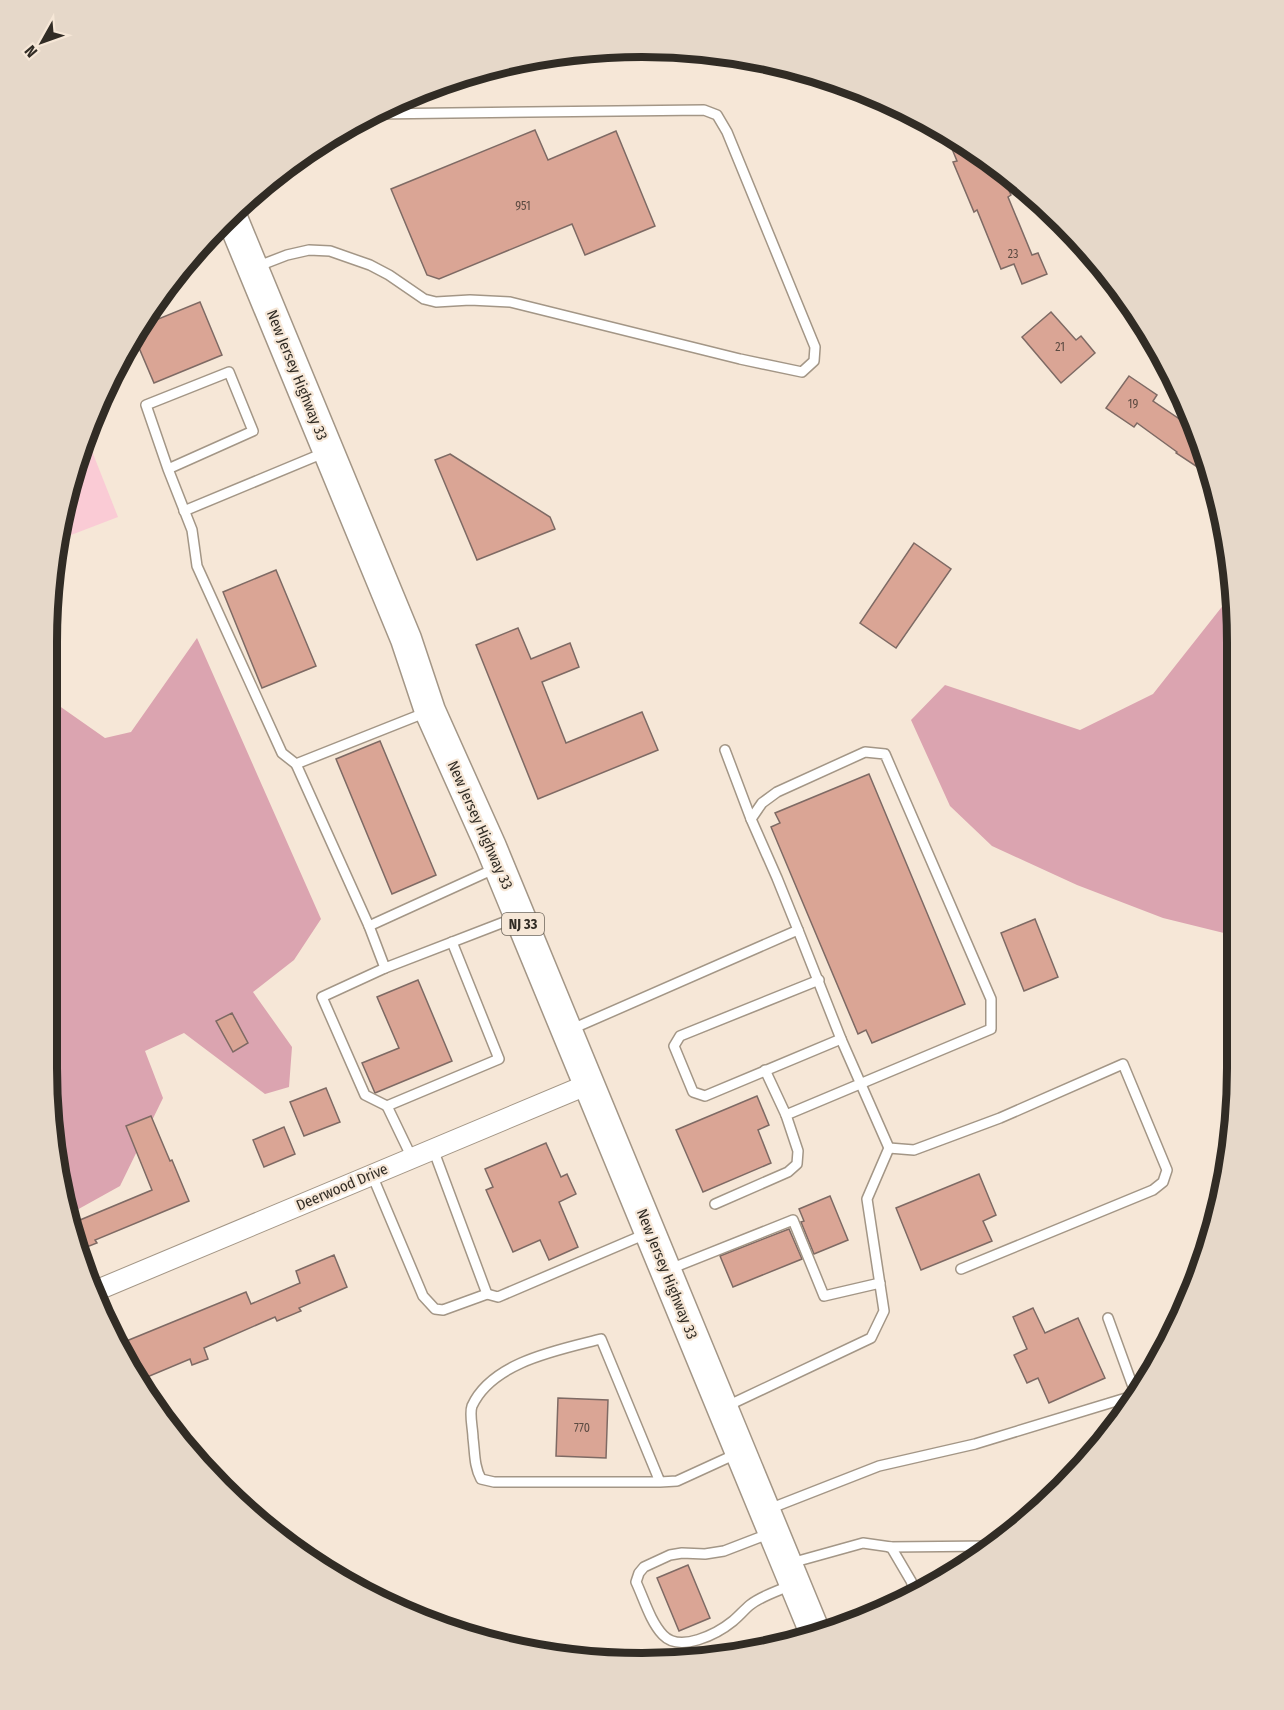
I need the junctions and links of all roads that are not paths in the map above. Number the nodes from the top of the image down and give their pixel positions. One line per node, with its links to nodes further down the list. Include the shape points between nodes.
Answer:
1 (390, 114): 3 (lane, via 704,110 717,115 815,347 814,362 802,372 510,302 436,302 424,299 370,265 330,251 309,250)
2 (235, 222): 3 (main road, New Jersey Highway 33 / NJ 33)
3 (253, 268): 4 (main road, New Jersey Highway 33 / NJ 33)
4 (328, 451): 6 (lane); 7 (main road, New Jersey Highway 33 / NJ 33, via 406,639)
5 (168, 469): 5 (lane, via 146,405 229,372 253,431); 6 (lane)
6 (184, 511): 9 (lane, via 192,530 197,566 282,753)
7 (430, 711): 9 (lane); 11 (main road, New Jersey Highway 33 / NJ 33)
8 (725, 750): 10 (lane)
9 (296, 764): 13 (lane)
10 (751, 819): 14 (lane); 22 (lane, via 762,803 777,792 865,752 885,754 991,999 991,1029)
11 (499, 867): 12 (main road, New Jersey Highway 33 / NJ 33); 13 (lane)
12 (519, 916): 15 (lane); 18 (main road, New Jersey Highway 33 / NJ 33)
13 (369, 926): 16 (lane)
14 (798, 930): 17 (lane); 18 (lane)
15 (452, 942): 16 (lane); 23 (lane, via 499,1059)
16 (386, 968): 23 (lane, via 322,997 365,1095)
17 (819, 980): 19 (lane); 20 (lane, via 680,1036 674,1046 693,1092 705,1095)
18 (567, 1031): 21 (main road, New Jersey Highway 33 / NJ 33)
19 (841, 1039): 20 (lane); 22 (lane)
20 (765, 1070): 24 (lane)
21 (588, 1084): 26 (street, Deerwood Drive); 30 (main road, New Jersey Highway 33 / NJ 33)
22 (861, 1085): 24 (lane); 25 (lane)
23 (387, 1106): 27 (lane)
24 (786, 1115): 29 (lane, via 798,1151 797,1164 788,1172)
25 (889, 1148): 31 (lane, via 914,1150 1000,1118 1123,1064 1167,1170 1163,1182 1154,1190); 33 (lane, via 867,1199)
26 (433, 1149): 27 (street, Deerwood Drive); 35 (lane)
27 (412, 1158): 28 (street, Deerwood Drive)
28 (372, 1175): 34 (street, Deerwood Drive); 35 (lane, via 429,1303 443,1310)
29 (715, 1204)
30 (650, 1232): 32 (main road, New Jersey Highway 33 / NJ 33); 35 (lane, via 498,1298)
31 (961, 1269)
32 (665, 1271): 33 (lane, via 793,1220 824,1296); 39 (main road, New Jersey Highway 33 / NJ 33)
33 (880, 1284): 39 (lane, via 884,1311 871,1338)
34 (101, 1289)
35 (487, 1294)
36 (1108, 1318): 37 (lane)
37 (1133, 1386)
38 (1124, 1399): 42 (lane, via 975,1444 879,1466)
39 (722, 1408): 40 (main road, New Jersey Highway 33 / NJ 33)
40 (740, 1452): 41 (lane, via 678,1481); 42 (main road, New Jersey Highway 33 / NJ 33)
41 (660, 1482): 41 (lane, via 481,1479 476,1470 471,1408 485,1386 516,1365 601,1340)
42 (769, 1522): 45 (main road, New Jersey Highway 33 / NJ 33); 45 (lane, via 724,1551 670,1555 644,1567 636,1582 655,1624 665,1637 678,1644 718,1632)
43 (978, 1546): 44 (lane)
44 (889, 1547): 45 (lane, via 863,1544); 46 (lane)
45 (791, 1574): 47 (main road, New Jersey Highway 33 / NJ 33)
46 (912, 1587)
47 (813, 1627)

